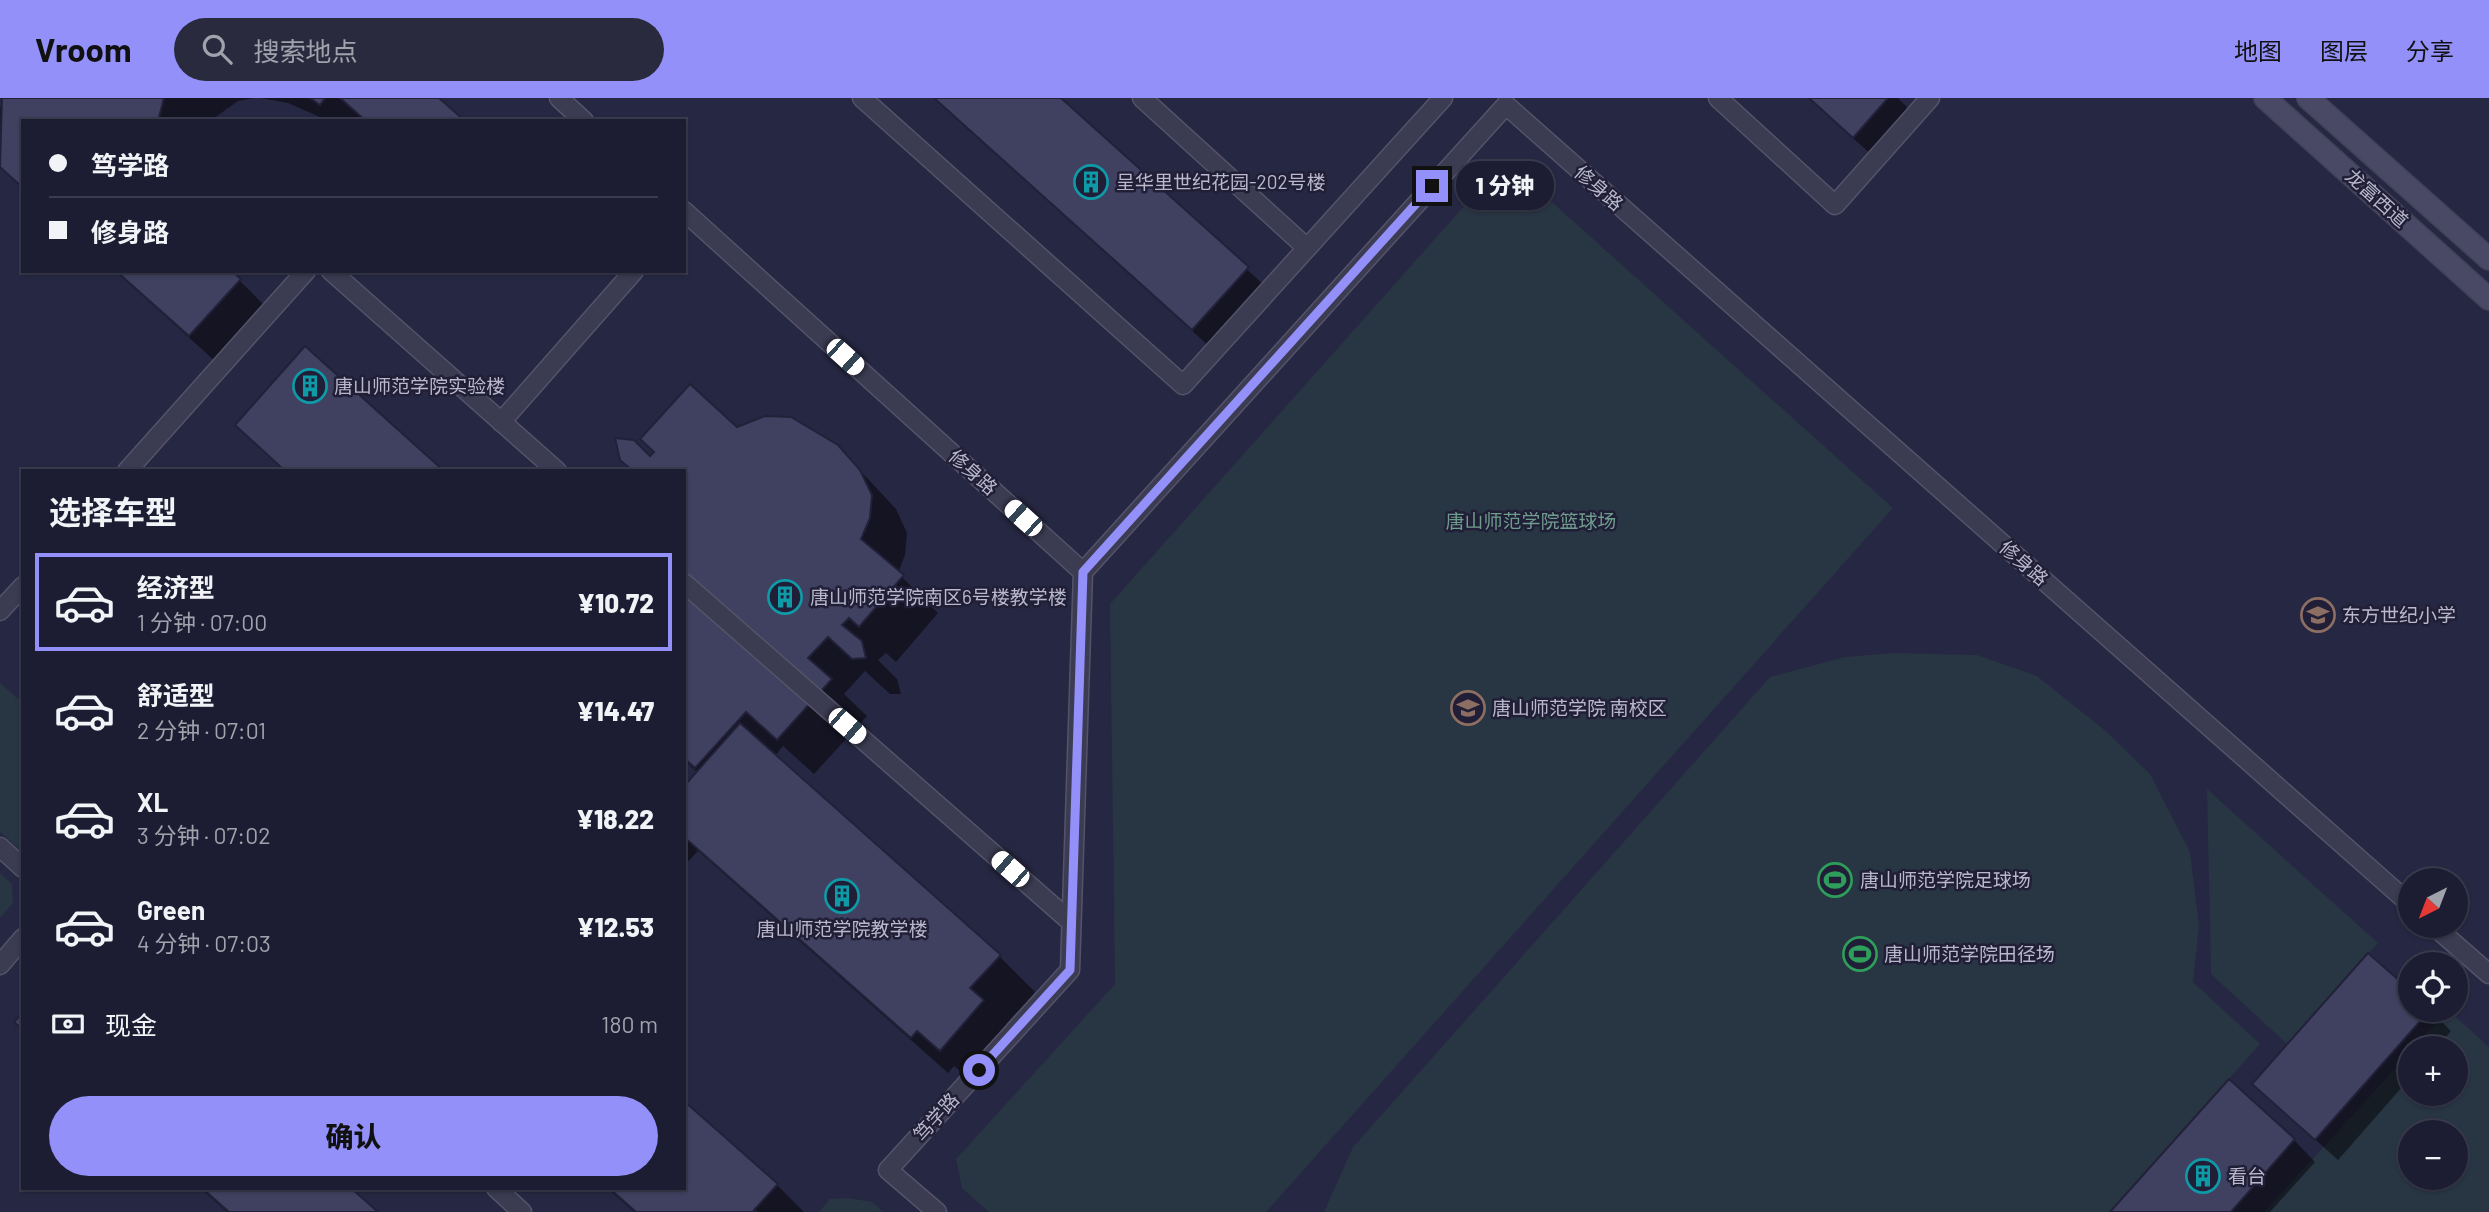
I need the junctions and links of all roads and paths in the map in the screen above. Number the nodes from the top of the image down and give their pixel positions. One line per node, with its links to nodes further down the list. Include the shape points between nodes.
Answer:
1 (559, 98): 9 (lane)
2 (862, 98): 11 (lane, via 1183,385)
3 (1142, 98): 11 (lane)
4 (1443, 98): 11 (lane)
5 (1718, 98): 6 (lane, via 1835,205)
6 (1930, 98)
7 (2266, 98): 16 (main road, 龙富西道)
8 (2308, 98): 12 (main road, 龙富西道)
9 (582, 119)
10 (686, 214): 20 (lane, 修身路)
11 (1307, 248)
12 (2489, 259)
13 (304, 273): 18 (lane)
14 (333, 273): 17 (lane)
15 (632, 273): 17 (lane)
16 (2489, 299)
17 (501, 422): 19 (lane)
18 (129, 469)
19 (555, 469)
20 (1083, 572): 26 (lane, 修身路, via 1506,105); 27 (lane, 笃学路)
21 (686, 585): 27 (lane)
22 (21, 588): 23 (lane)
23 (0, 611)
24 (0, 848): 25 (lane)
25 (21, 866)
26 (2398, 893)
27 (1071, 922): 34 (lane, 笃学路, via 1070,970 888,1170)
28 (2448, 938): 31 (lane)
29 (21, 940): 30 (lane)
30 (0, 965)
31 (2489, 974)
32 (498, 1190): 33 (lane)
33 (522, 1212)
34 (937, 1212)

